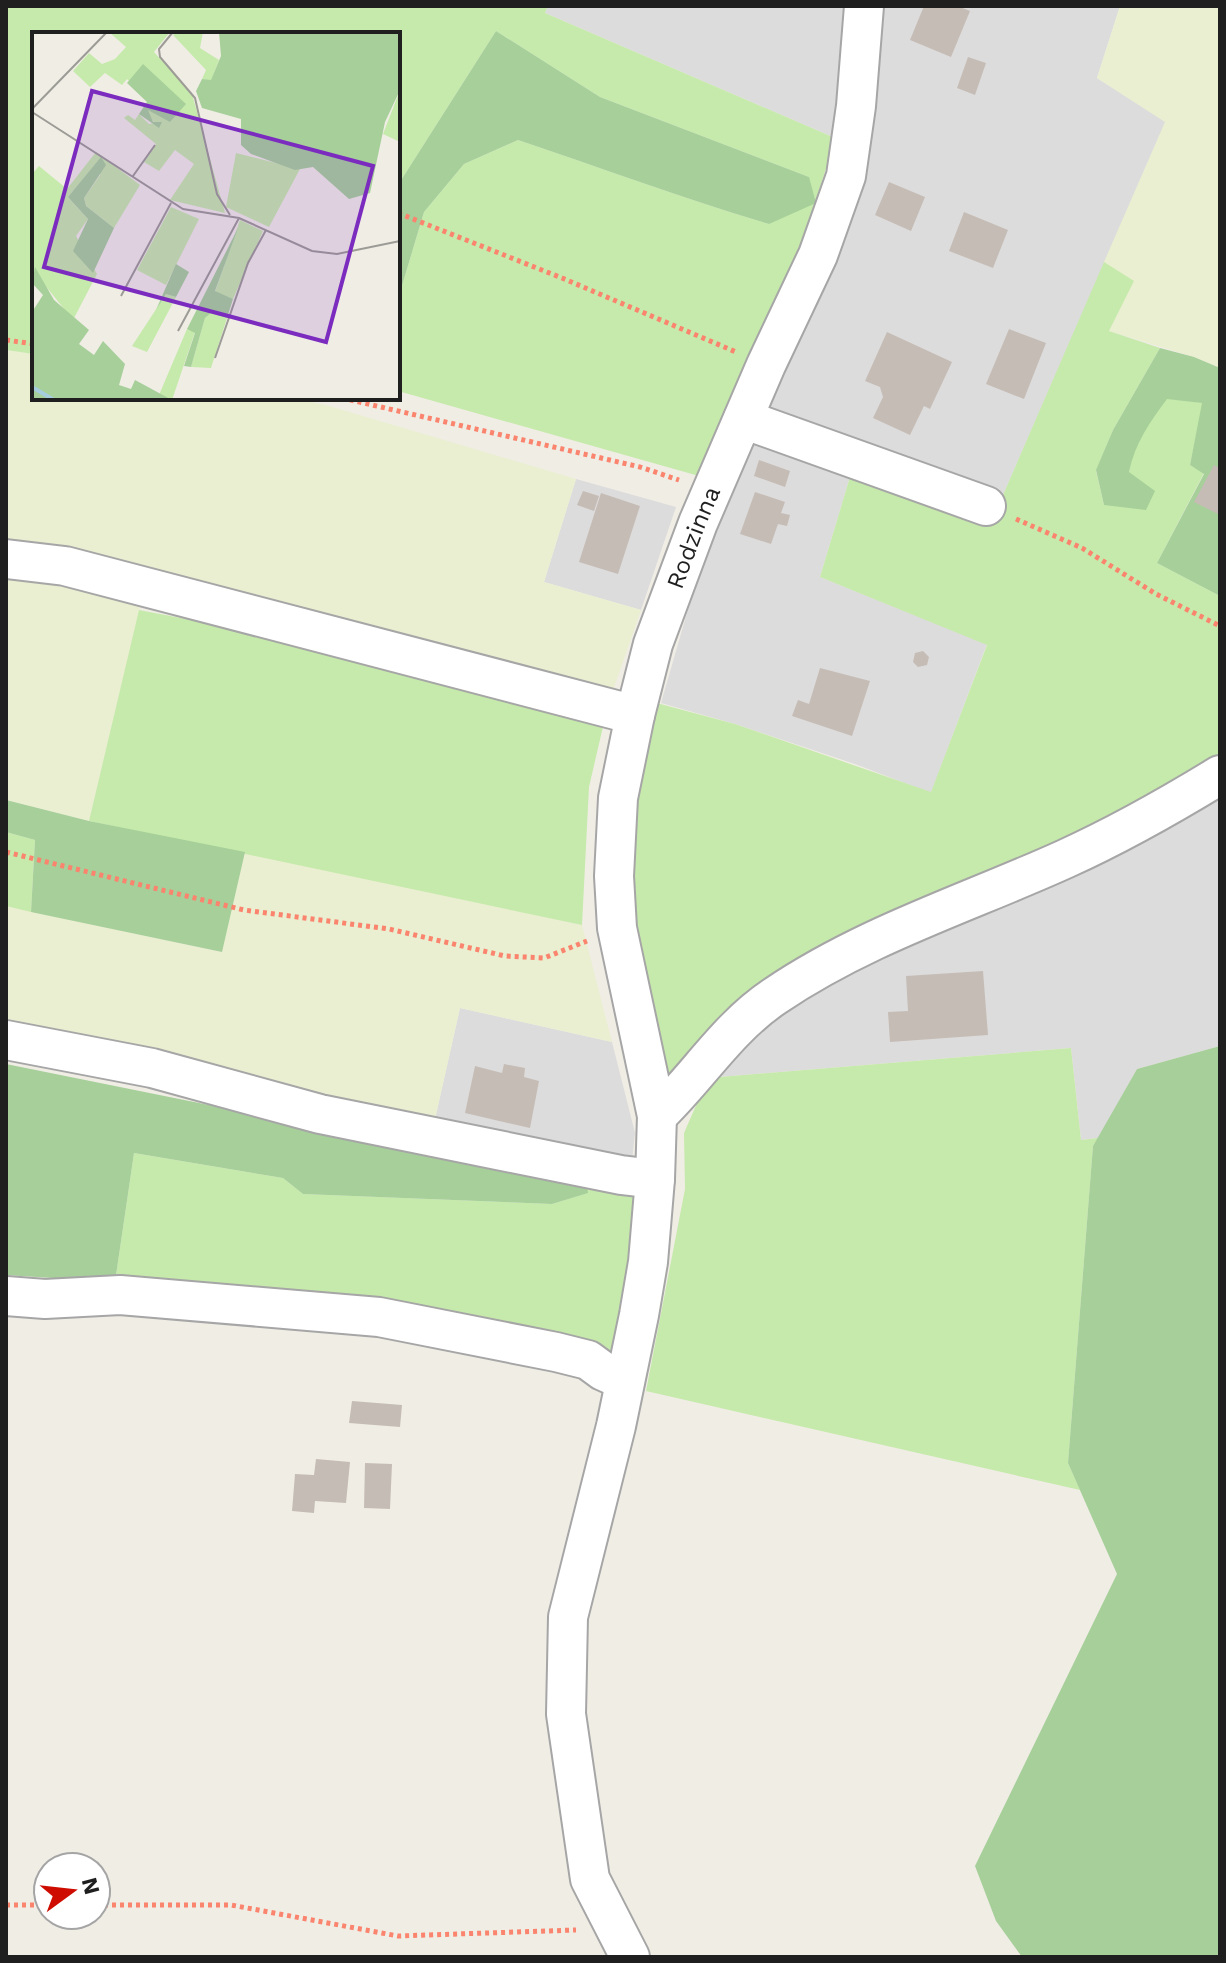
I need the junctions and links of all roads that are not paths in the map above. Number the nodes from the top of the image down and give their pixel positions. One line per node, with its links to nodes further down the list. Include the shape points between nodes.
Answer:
1 (864, 6): 2 (street, Rodzinna, via 846,176 818,255)
2 (743, 419): 3 (street); 5 (street, Rodzinna, via 653,644)
3 (986, 506)
4 (6, 559): 5 (street, via 65,566)
5 (635, 715): 8 (street, Rodzinna, via 618,798 614,876 621,954)
6 (1220, 775): 8 (street, via 1068,858 878,937 742,1021 685,1089)
7 (6, 1040): 9 (street, via 152,1068 320,1114)
8 (654, 1102): 9 (street, Rodzinna)
9 (655, 1179): 11 (street, Rodzinna, via 648,1262)
10 (6, 1296): 11 (street, via 120,1295 379,1317 588,1360)
11 (625, 1381): 12 (street, Rodzinna, via 568,1617 566,1714 590,1879)
12 (630, 1957)

